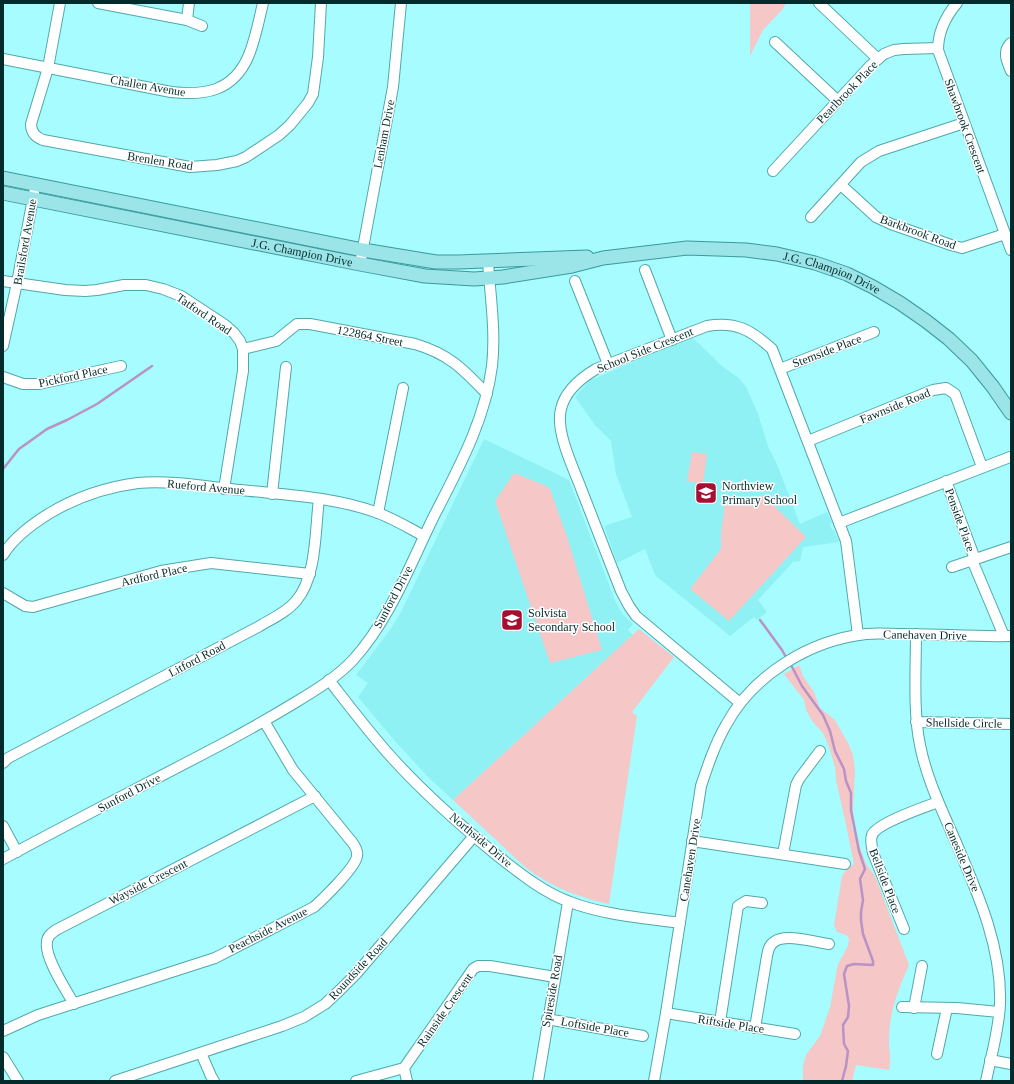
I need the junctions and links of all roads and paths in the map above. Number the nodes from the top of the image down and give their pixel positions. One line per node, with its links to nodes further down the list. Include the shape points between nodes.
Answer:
1 (60, 3): 16 (street)
2 (98, 3): 9 (street)
3 (189, 3): 9 (street)
4 (263, 3): 16 (street, Challen Avenue, via 248,56 234,78 213,90 189,94 171,92)
5 (321, 3): 16 (street, Brenlen Road, via 313,94 290,125 279,135 237,161 190,167 39,139 32,132 31,124)
6 (401, 3): 28 (street, Lenham Drive, via 393,87)
7 (819, 3): 15 (street)
8 (957, 3): 13 (street, via 945,20 938,39)
9 (187, 20): 10 (street)
10 (202, 26)
11 (775, 42): 18 (street)
12 (1011, 43): 17 (street, via 1007,47 1006,55)
13 (938, 48): 15 (street, Pearlbrook Place, via 904,49 884,54); 19 (street, Shawbrook Crescent)
14 (3, 59): 16 (street, Challen Avenue)
15 (878, 59): 18 (street, Pearlbrook Place)
16 (48, 68)
17 (1011, 71)
18 (838, 101): 20 (street, Pearlbrook Place)
19 (964, 123): 23 (street, via 879,151 861,162); 27 (street, Shawbrook Crescent)
20 (773, 171)
21 (3, 178): 22 (main road, J.G. Champion Drive)
22 (36, 184): 25 (street, Brailsford Avenue); 28 (main road, J.G. Champion Drive)
23 (841, 185): 26 (street); 27 (street, Barkbrook Road, via 876,217 950,246 962,248)
24 (3, 193): 25 (main road, J.G. Champion Drive)
25 (32, 199): 32 (main road, J.G. Champion Drive); 37 (street, Brailsford Avenue)
26 (812, 217)
27 (1005, 234): 29 (street, Shawbrook Crescent)
28 (363, 250): 31 (main road, J.G. Champion Drive, via 436,262); 32 (street, Lenham Drive)
29 (1011, 250)
30 (603, 258): 31 (main road, J.G. Champion Drive); 34 (main road, J.G. Champion Drive, via 572,266); 49 (main road, J.G. Champion Drive, via 687,248 746,250 815,263 846,274 900,303 949,340 972,361)
31 (488, 261): 34 (street, Sunford Drive)
32 (360, 264): 34 (main road, J.G. Champion Drive, via 425,276)
33 (645, 270): 39 (street)
34 (489, 278): 48 (street, Sunford Drive, via 493,336)
35 (3, 281): 37 (street, Tatford Road)
36 (575, 281): 42 (street)
37 (17, 284): 40 (street, Brailsford Avenue); 41 (street, Tatford Road, via 91,291 124,284 163,289 181,296 225,325 240,341)
38 (874, 332): 45 (street, Stemside Place)
39 (672, 340): 42 (street, School Side Crescent); 45 (street, School Side Crescent, via 707,326 720,323 736,325 760,338 772,349)
40 (3, 346)
41 (243, 349): 48 (street, 122864 Street, via 276,341 297,324 310,324 432,349 452,360); 54 (street, via 243,371)
42 (608, 364): 70 (street, School Side Crescent, via 584,376 576,384 561,408 560,418 564,444 602,543 621,591 636,616)
43 (121, 366): 46 (street, Pickford Place, via 39,384 23,384)
44 (286, 367): 55 (street)
45 (780, 369): 50 (street, School Side Crescent)
46 (3, 377)
47 (403, 388): 57 (street)
48 (487, 394): 59 (street, Sunford Drive, via 470,445)
49 (1011, 413)
50 (808, 441): 52 (street, Fawnside Road, via 933,390 946,388 955,394); 58 (street, School Side Crescent)
51 (1010, 456): 52 (street)
52 (982, 468): 53 (street)
53 (946, 481): 58 (street); 62 (street, Penside Place)
54 (224, 488): 55 (street, Rueford Avenue); 61 (street, Rueford Avenue, via 138,483 85,495 44,517 25,531)
55 (272, 494): 56 (street, Rueford Avenue)
56 (319, 499): 57 (street, Rueford Avenue); 64 (street, Litford Road)
57 (378, 513): 59 (street, Rueford Avenue)
58 (839, 523): 67 (street, School Side Crescent, via 846,541)
59 (424, 536): 69 (street, Sunford Drive, via 389,610 376,631 352,661)
60 (1011, 547): 62 (street, Penside Place)
61 (3, 555)
62 (974, 560): 63 (street, Penside Place); 68 (street)
63 (952, 567)
64 (310, 574): 65 (street, Ardford Place, via 211,564 161,571 33,606 25,606); 75 (street, Litford Road, via 296,602 285,611 8,758)
65 (3, 593)
66 (916, 634): 67 (street, Canehaven Drive); 68 (street, Canehaven Drive); 72 (street, Caneside Drive)
67 (858, 635): 70 (street, Canehaven Drive, via 826,643 795,657 752,689)
68 (1007, 636)
69 (329, 680): 71 (street, Sunford Drive); 79 (street, Northside Drive, via 393,759 426,794)
70 (740, 703): 80 (street, Canehaven Drive, via 726,723 713,751 701,786)
71 (264, 721): 76 (street, Peachside Avenue, via 293,770); 81 (street, Sunford Drive)
72 (916, 722): 73 (street, Shellside Circle); 77 (street, Caneside Drive, via 924,763)
73 (1011, 724)
74 (820, 751): 82 (street, via 796,785)
75 (3, 763)
76 (315, 796): 92 (street, Wayside Crescent, via 50,934 46,950); 92 (street, Peachside Avenue, via 357,850 354,864 322,900 303,913 215,958)
77 (938, 802): 88 (street, Bellside Place, via 881,826 872,835 873,853); 96 (street, Caneside Drive, via 981,903 991,937 998,975)
78 (3, 826): 81 (street)
79 (474, 836): 85 (street, Northside Drive, via 544,890); 104 (street, Roundside Road, via 356,974 325,1004 304,1017 282,1026)
80 (692, 841): 82 (street); 87 (street, Canehaven Drive)
81 (16, 852): 83 (street, Sunford Drive)
82 (782, 854): 84 (street)
83 (3, 859)
84 (845, 864)
85 (568, 902): 87 (street, Northside Drive, via 608,912); 91 (street, Spireside Road)
86 (762, 903): 99 (street, via 746,901 738,906)
87 (680, 923): 97 (street, Canehaven Drive)
88 (904, 930)
89 (829, 944): 100 (street, via 788,938 779,939 770,946)
90 (922, 966): 94 (street)
91 (555, 977): 98 (street, Spireside Road); 109 (street, Rainside Crescent, via 478,966)
92 (74, 1004): 101 (street, Peachside Avenue, via 38,1015)
93 (902, 1007): 94 (street)
94 (914, 1008): 95 (street)
95 (947, 1008): 96 (street); 105 (street)
96 (999, 1012): 107 (street, Caneside Drive)
97 (666, 1013): 99 (street, Riftside Place); 116 (street, Canehaven Drive)
98 (547, 1019): 103 (street, Loftside Place); 115 (street, Spireside Road)
99 (720, 1022): 100 (street, Riftside Place)
100 (755, 1028): 102 (street, Riftside Place)
101 (3, 1031)
102 (796, 1034)
103 (643, 1036)
104 (201, 1053): 111 (street, Roundside Road); 112 (street)
105 (937, 1054)
106 (3, 1057): 110 (street)
107 (990, 1060): 108 (street); 117 (street, Caneside Drive)
108 (1011, 1064)
109 (404, 1068): 113 (street); 114 (street)
110 (18, 1081)
111 (115, 1081)
112 (214, 1081)
113 (356, 1081)
114 (407, 1081)
115 (538, 1081)
116 (654, 1081)
117 (986, 1081)

